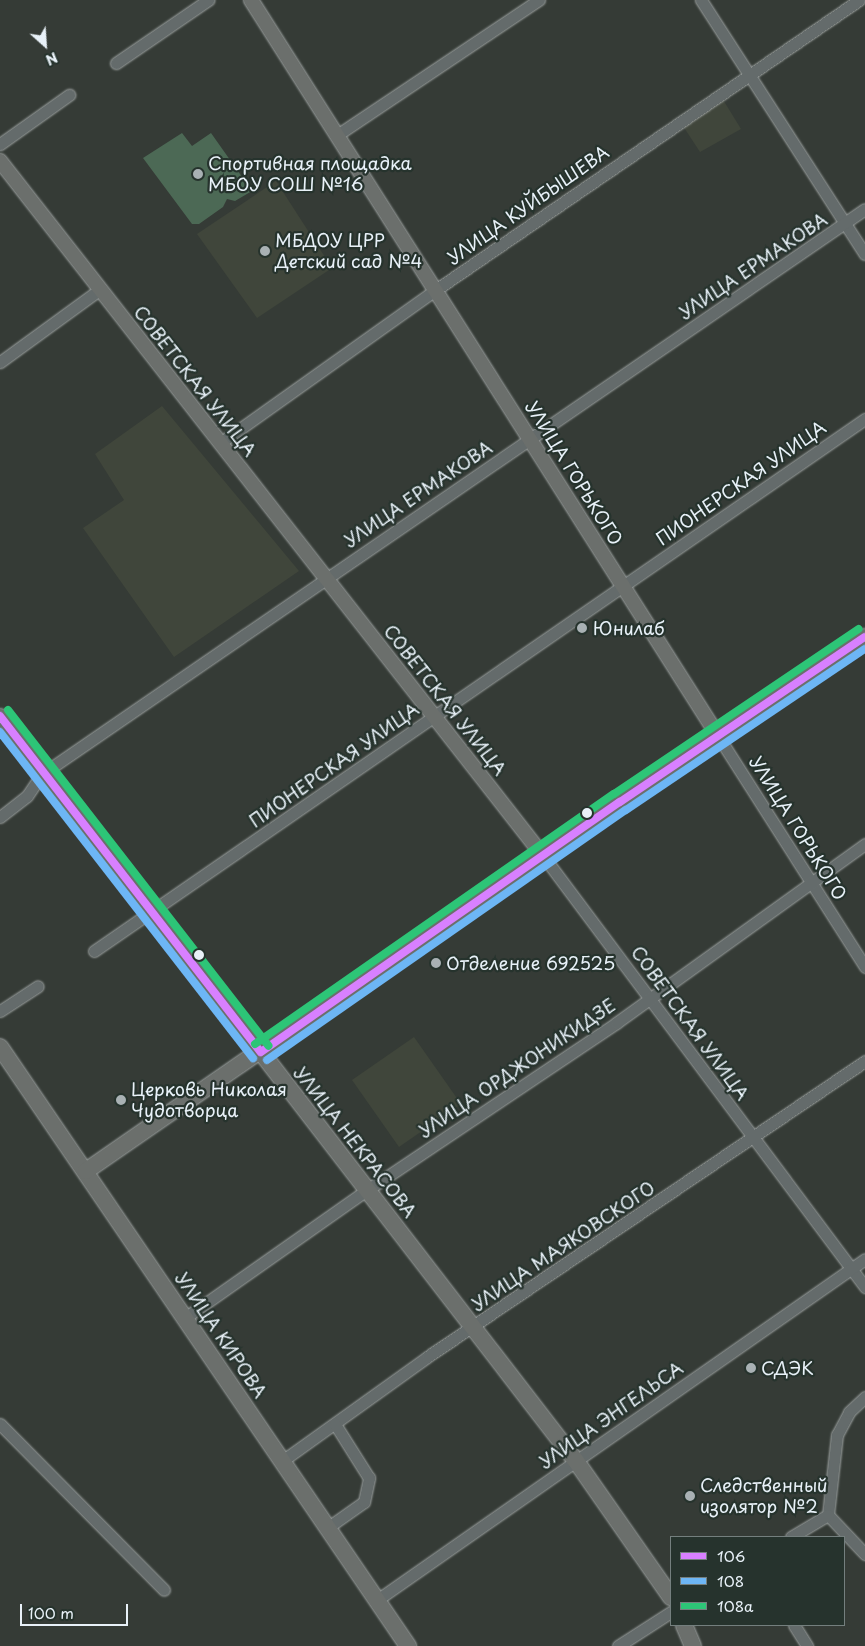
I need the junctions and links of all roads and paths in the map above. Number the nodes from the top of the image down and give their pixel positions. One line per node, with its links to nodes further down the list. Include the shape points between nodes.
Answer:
1 (208, 0): 6 (street)
2 (251, 0): 9 (main road, УЛИЦА ГОРЬКОГО)
3 (539, 0): 9 (street)
4 (701, 0): 7 (street)
5 (858, 0): 7 (street, УЛИЦА КУЙБЫШЕВА)
6 (116, 63)
7 (749, 75): 13 (street); 16 (street, УЛИЦА КУЙБЫШЕВА)
8 (69, 95): 10 (street)
9 (337, 136): 16 (main road, УЛИЦА ГОРЬКОГО)
10 (0, 144)
11 (0, 161): 15 (main road, СОВЕТСКАЯ УЛИЦА)
12 (865, 209): 13 (street, УЛИЦА ЕРМАКОВА)
13 (845, 223): 14 (street); 19 (street, УЛИЦА ЕРМАКОВА)
14 (865, 254)
15 (99, 290): 17 (street); 20 (main road, СОВЕТСКАЯ УЛИЦА)
16 (434, 290): 19 (main road, УЛИЦА ГОРЬКОГО); 20 (street, УЛИЦА КУЙБЫШЕВА)
17 (0, 362)
18 (865, 419): 22 (street, ПИОНЕРСКАЯ УЛИЦА)
19 (530, 439): 21 (street, УЛИЦА ЕРМАКОВА); 22 (main road, УЛИЦА ГОРЬКОГО)
20 (220, 443): 21 (main road, СОВЕТСКАЯ УЛИЦА)
21 (326, 579): 25 (main road, СОВЕТСКАЯ УЛИЦА); 27 (street, УЛИЦА ЕРМАКОВА)
22 (623, 586): 25 (street, ПИОНЕРСКАЯ УЛИЦА); 26 (main road, УЛИЦА ГОРЬКОГО)
23 (865, 637): 26 (highway)
24 (0, 716): 27 (main road, УЛИЦА НЕКРАСОВА)
25 (434, 717): 30 (main road, СОВЕТСКАЯ УЛИЦА); 32 (street, ПИОНЕРСКАЯ УЛИЦА)
26 (718, 736): 30 (highway); 31 (street, УЛИЦА ГОРЬКОГО)
27 (42, 774): 28 (street, УЛИЦА ЕРМАКОВА, via 28,796); 32 (main road, УЛИЦА НЕКРАСОВА)
28 (0, 817)
29 (865, 844): 31 (street, УЛИЦА ОРДЖОНИКИДЗЕ)
30 (544, 857): 36 (street, СОВЕТСКАЯ УЛИЦА); 39 (highway)
31 (809, 882): 34 (street, УЛИЦА ГОРЬКОГО); 36 (street, УЛИЦА ОРДЖОНИКИДЗЕ)
32 (151, 913): 33 (street, ПИОНЕРСКАЯ УЛИЦА); 39 (main road, УЛИЦА НЕКРАСОВА)
33 (94, 951)
34 (865, 967)
35 (38, 986): 37 (street)
36 (650, 999): 41 (street, СОВЕТСКАЯ УЛИЦА); 43 (street, УЛИЦА ОРДЖОНИКИДЗЕ)
37 (0, 1011)
38 (0, 1047): 42 (highway, УЛИЦА КИРОВА)
39 (261, 1052): 42 (highway); 43 (highway, УЛИЦА НЕКРАСОВА)
40 (865, 1061): 41 (street, УЛИЦА МАЯКОВСКОГО)
41 (752, 1139): 45 (street, СОВЕТСКАЯ УЛИЦА); 49 (street, УЛИЦА МАЯКОВСКОГО)
42 (86, 1172): 48 (highway, УЛИЦА КИРОВА)
43 (367, 1190): 48 (street, УЛИЦА ОРДЖОНИКИДЗЕ); 49 (highway, УЛИЦА НЕКРАСОВА)
44 (865, 1259): 45 (street, УЛИЦА ЭНГЕЛЬСА)
45 (854, 1268): 46 (street, СОВЕТСКАЯ УЛИЦА); 47 (street, СОВЕТСКАЯ УЛИЦА); 54 (street, УЛИЦА ЭНГЕЛЬСА)
46 (865, 1277)
47 (865, 1287)
48 (186, 1317): 53 (highway, УЛИЦА КИРОВА)
49 (473, 1328): 52 (street, УЛИЦА МАЯКОВСКОГО); 54 (highway, УЛИЦА НЕКРАСОВА)
50 (865, 1397): 55 (street, via 849,1412 837,1435)
51 (0, 1424): 59 (street)
52 (335, 1424): 53 (street, УЛИЦА МАЯКОВСКОГО); 56 (street, via 368,1478 364,1502)
53 (282, 1461): 56 (highway, УЛИЦА КИРОВА)
54 (576, 1461): 60 (highway, УЛИЦА НЕКРАСОВА); 61 (street, УЛИЦА ЭНГЕЛЬСА)
55 (828, 1515): 57 (street); 58 (street)
56 (327, 1528): 61 (highway, УЛИЦА КИРОВА)
57 (793, 1536)
58 (865, 1554)
59 (164, 1590)
60 (670, 1596)
61 (377, 1600): 65 (highway, УЛИЦА КИРОВА)
62 (670, 1613): 66 (street)
63 (684, 1626): 67 (highway)
64 (795, 1626): 68 (street)
65 (408, 1646)
66 (618, 1646)
67 (693, 1646)
68 (807, 1646)

